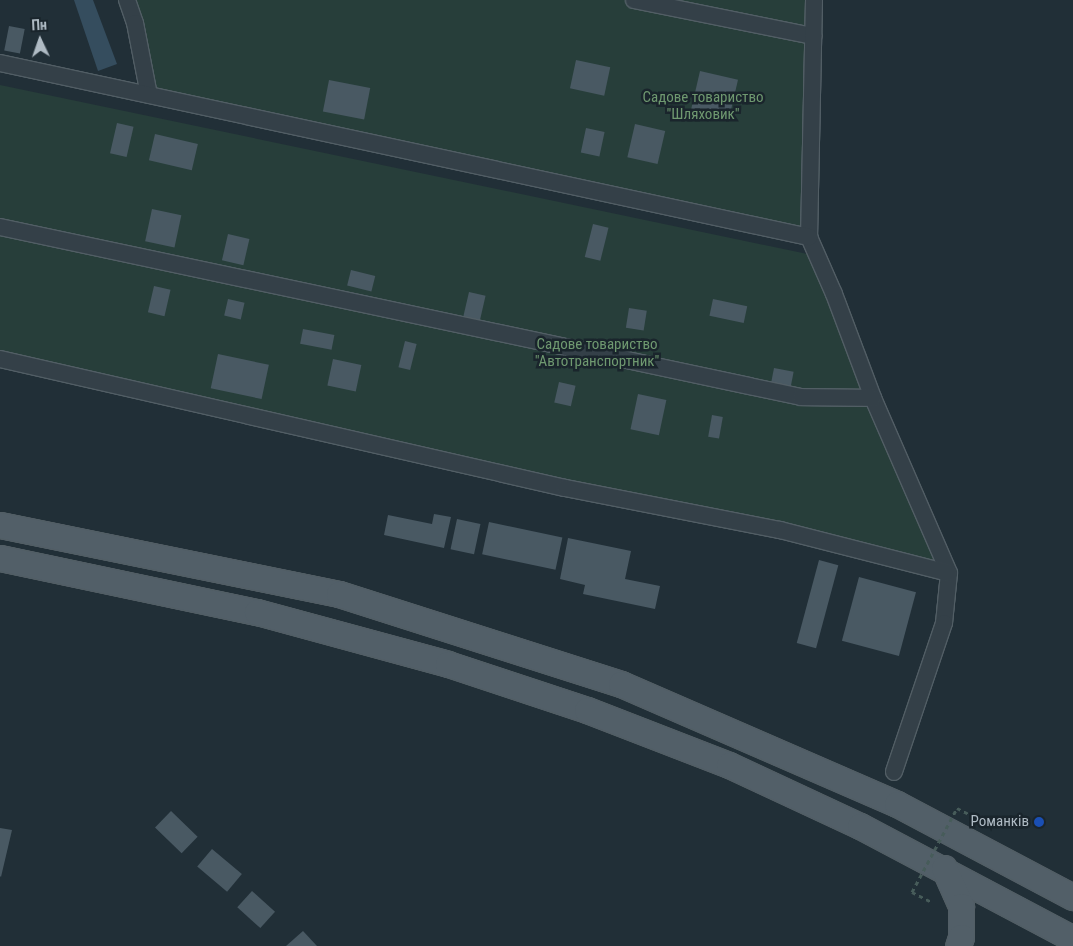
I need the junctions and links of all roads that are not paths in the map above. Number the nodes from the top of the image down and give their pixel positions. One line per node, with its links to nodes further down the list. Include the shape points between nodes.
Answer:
1 (128, 0): 6 (street)
2 (634, 0): 4 (street)
3 (814, 0): 4 (street)
4 (812, 36): 8 (street)
5 (0, 63): 6 (street)
6 (149, 94): 8 (street)
7 (0, 227): 10 (street, via 801,397)
8 (809, 237): 10 (street)
9 (0, 359): 13 (street, via 556,486 780,530)
10 (873, 398): 13 (street)
11 (0, 525): 16 (main road, via 339,594 621,684 897,804)
12 (0, 558): 15 (main road, via 257,612 458,667 587,710 729,765)
13 (949, 573): 14 (street, via 944,623)
14 (894, 772)
15 (944, 868): 17 (main road); 18 (main road, via 961,906)
16 (1073, 897)
17 (1073, 939)
18 (958, 946)

